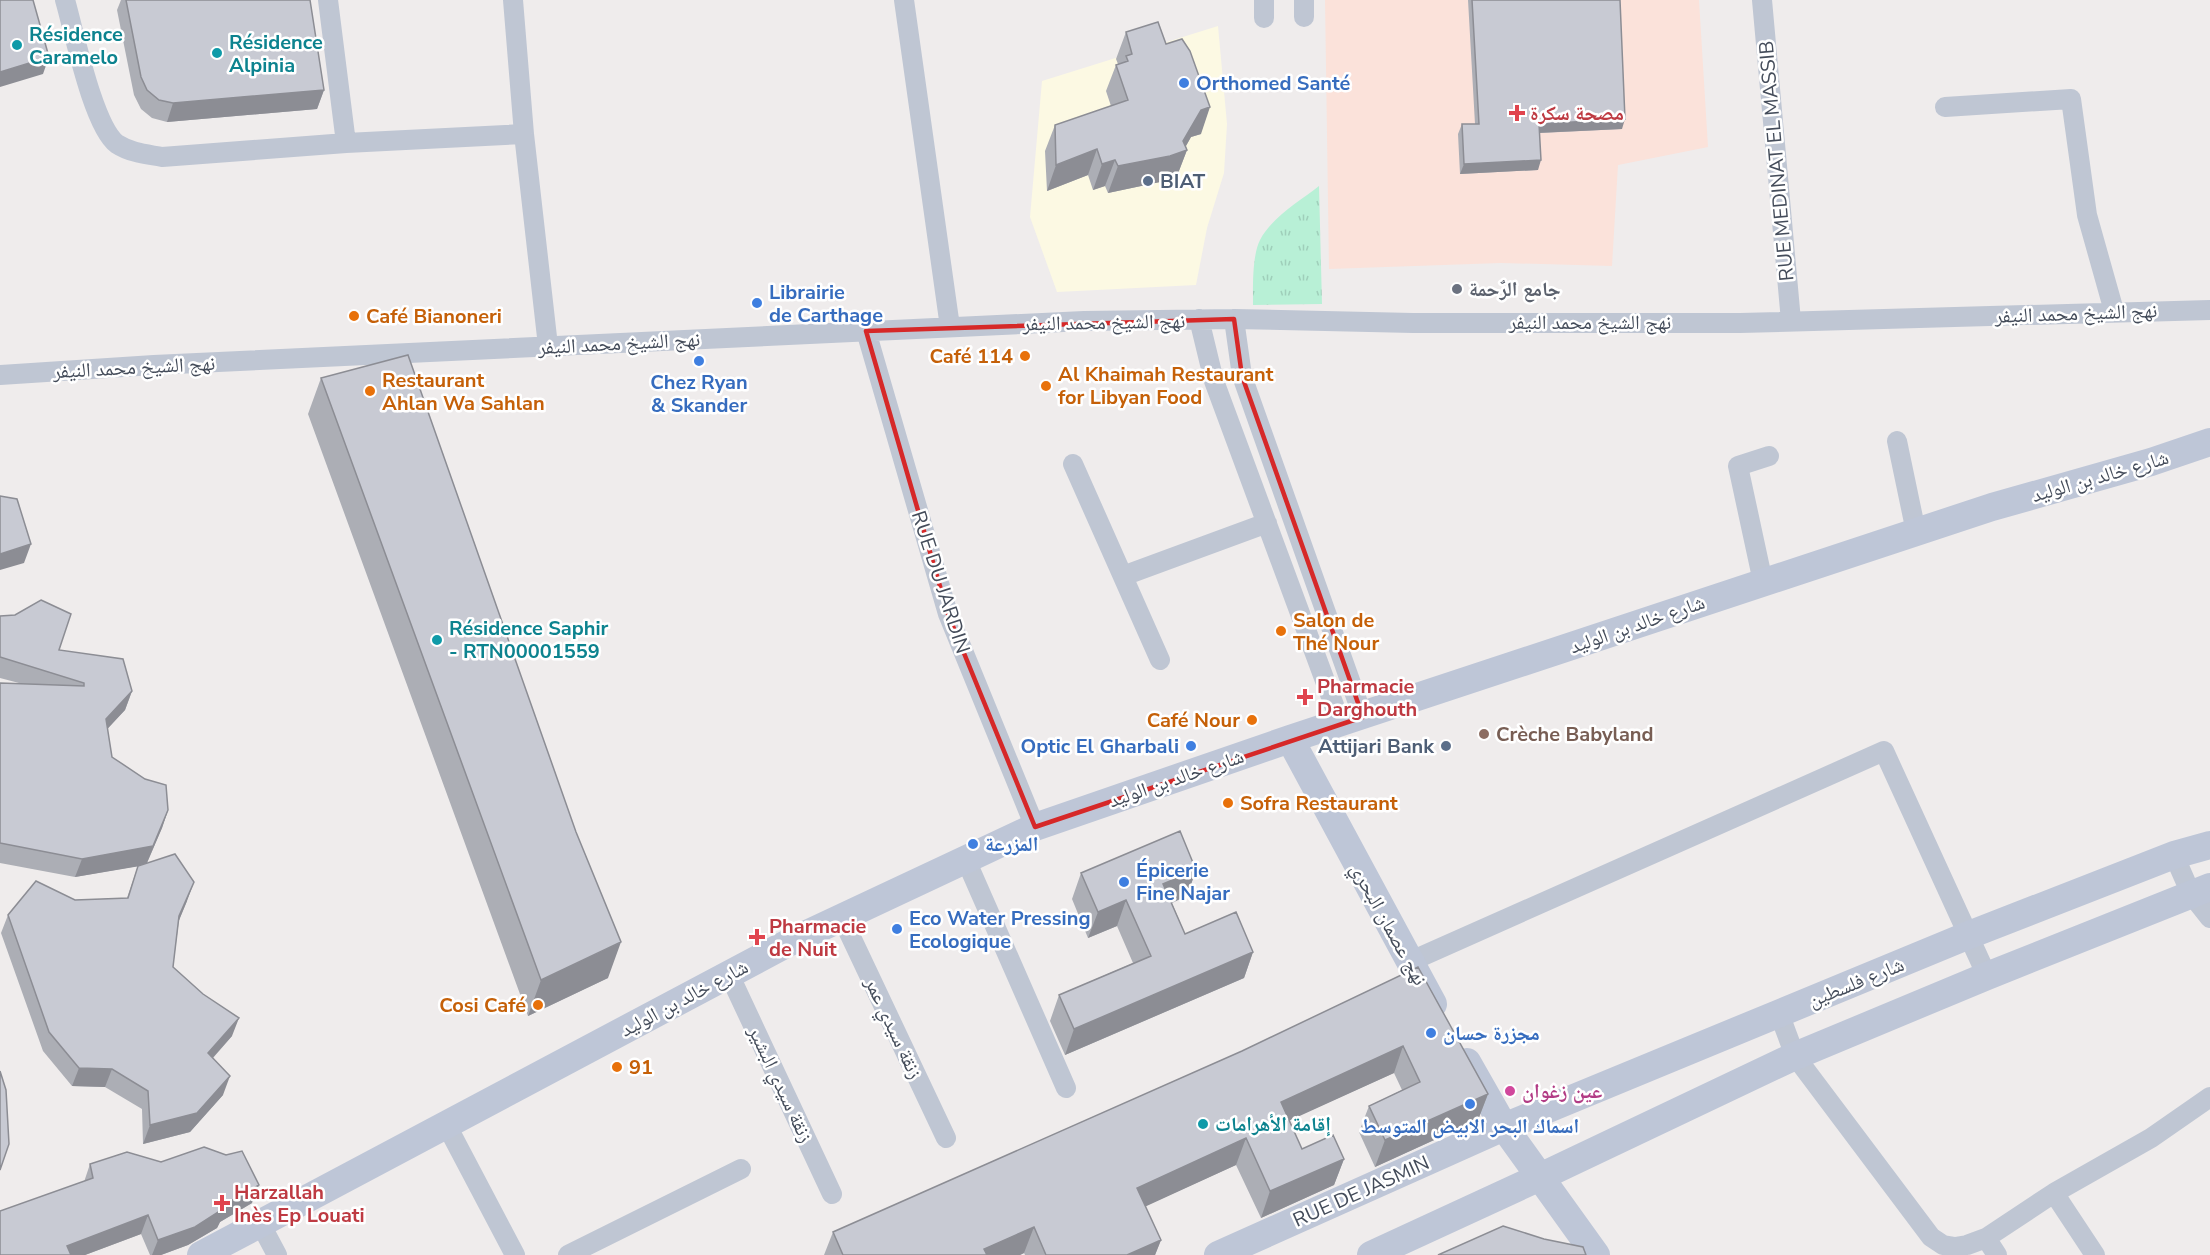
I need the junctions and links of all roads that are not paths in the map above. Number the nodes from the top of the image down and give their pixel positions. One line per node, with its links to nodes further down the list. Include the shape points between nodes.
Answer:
1 (65, 0): 8 (street, via 104,127 115,143 131,152 162,157)
2 (328, 0): 8 (street)
3 (513, 0): 7 (street)
4 (904, 0): 14 (street)
5 (1762, 0): 13 (street, RUE MEDINAT EL MASSIB)
6 (1945, 107): 10 (street, via 2071,99 2087,215)
7 (524, 134): 8 (street); 16 (street)
8 (346, 143)
9 (2210, 310): 10 (street, نهج الشيخ محمد النيفر)
10 (2114, 311): 13 (street, نهج الشيخ محمد النيفر)
11 (1234, 319): 12 (street, نهج الشيخ محمد النيفر); 13 (street, نهج الشيخ محمد النيفر, via 1413,323); 27 (street, via 1242,376)
12 (1199, 320): 14 (street, نهج الشيخ محمد النيفر); 22 (street, via 1215,381)
13 (1791, 321)
14 (950, 327): 15 (street, نهج الشيخ محمد النيفر)
15 (866, 331): 16 (street, نهج الشيخ محمد النيفر); 29 (street, RUE DU JARDIN, via 948,614)
16 (548, 346): 17 (street, نهج الشيخ محمد النيفر)
17 (0, 375)
18 (1897, 441): 23 (street)
19 (2210, 442): 23 (street, شارع خالد بن الوليد)
20 (1769, 456): 25 (street, via 1738,466)
21 (1074, 464): 24 (street)
22 (1267, 523): 24 (street); 27 (street)
23 (1916, 532): 25 (street, شارع خالد بن الوليد)
24 (1123, 576): 26 (street)
25 (1763, 582): 27 (street, شارع خالد بن الوليد)
26 (1160, 660)
27 (1352, 720): 28 (street, شارع خالد بن الوليد)
28 (1290, 739): 29 (street, شارع خالد بن الوليد); 37 (street, نهج عصمان البحري)
29 (1035, 827): 32 (street, شارع خالد بن الوليد)
30 (2210, 845): 31 (street, شارع فلسطين)
31 (2174, 855): 33 (street); 36 (street, شارع فلسطين)
32 (966, 860): 34 (street, شارع خالد بن الوليد); 42 (street)
33 (2201, 891): 35 (street); 39 (street)
34 (842, 918): 38 (street, شارع خالد بن الوليد); 46 (street, زنقة سيدي عمر)
35 (2210, 918)
36 (1969, 935): 37 (street, via 1884,752); 39 (street); 40 (street, شارع فلسطين)
37 (1409, 962): 45 (street, نهج عصمان البحري)
38 (729, 974): 44 (street, شارع خالد بن الوليد); 50 (street, زنقة سيدي البشير)
39 (1987, 976): 41 (street)
40 (1779, 1013): 41 (street); 45 (street, شارع فلسطين)
41 (1794, 1056): 48 (street); 52 (street, via 1931,1237 1955,1247)
42 (1066, 1088)
43 (2210, 1097): 49 (street, via 2151,1138)
44 (446, 1124): 51 (street, شارع خالد بن الوليد); 55 (street)
45 (1504, 1126): 48 (street, نهج عصمان البحري); 57 (street, RUE DE JASMIN)
46 (946, 1138)
47 (741, 1169): 56 (street)
48 (1540, 1177): 58 (street); 59 (street, نهج عصمان البحري)
49 (2054, 1193): 52 (street); 61 (street)
50 (832, 1194)
51 (260, 1223): 53 (street, شارع خالد بن الوليد); 54 (street)
52 (1986, 1238): 60 (street)
53 (201, 1255)
54 (276, 1255)
55 (515, 1255)
56 (568, 1255)
57 (1218, 1255)
58 (1371, 1255)
59 (1596, 1255)
60 (1997, 1255)
61 (2095, 1255)

